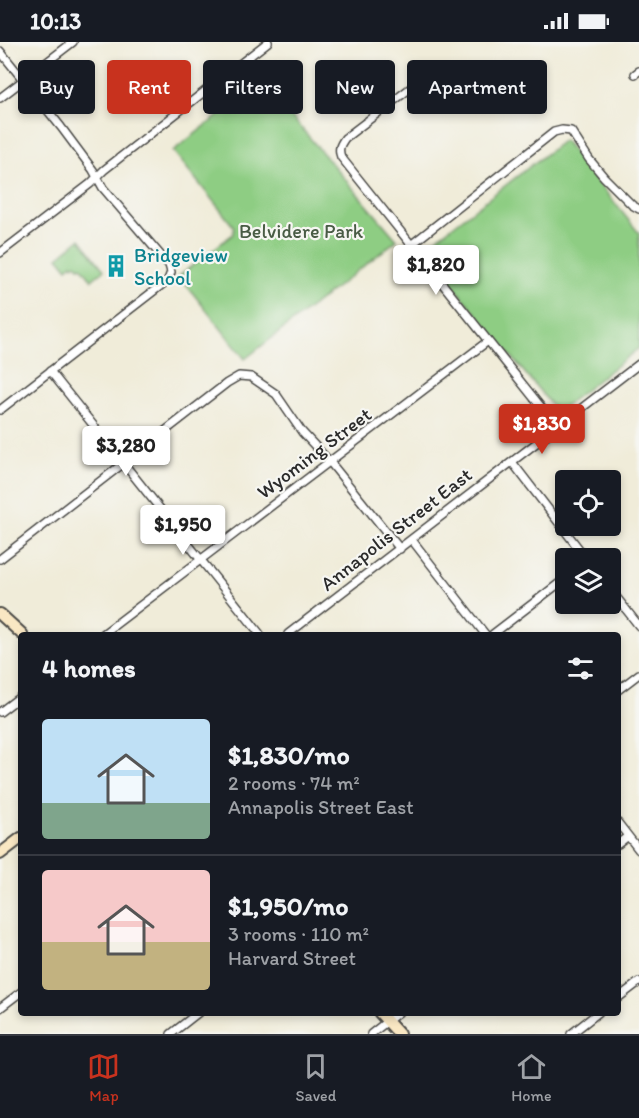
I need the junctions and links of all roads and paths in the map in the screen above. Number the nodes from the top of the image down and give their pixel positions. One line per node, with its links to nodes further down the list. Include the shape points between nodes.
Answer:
1 (73, 42): 4 (street)
2 (268, 42): 10 (street)
3 (0, 51): 5 (street)
4 (50, 60)
5 (18, 73)
6 (18, 84): 8 (street)
7 (407, 91): 12 (street, via 345,138 339,151)
8 (0, 98)
9 (50, 114): 10 (street)
10 (97, 178): 13 (street); 16 (street, via 171,272 168,280)
11 (639, 209): 12 (street, via 604,177 571,131 562,130 554,132)
12 (411, 245): 14 (street)
13 (0, 253)
14 (488, 341): 18 (street); 19 (street, Wyoming Street)
15 (639, 364): 18 (street, Annapolis Street East)
16 (50, 370): 17 (street); 21 (street)
17 (0, 410)
18 (557, 427): 20 (street, Annapolis Street East)
19 (330, 462): 21 (street, via 298,427 276,394 251,377 239,376); 24 (street); 26 (street, Wyoming Street)
20 (512, 462): 22 (street, Annapolis Street East); 23 (street)
21 (123, 464): 25 (street); 26 (street)
22 (411, 540): 24 (street, Annapolis Street East); 35 (street)
23 (578, 548)
24 (400, 549): 34 (street, Annapolis Street East)
25 (0, 559)
26 (201, 559): 32 (street, Wyoming Street); 33 (street)
27 (555, 586): 36 (street)
28 (621, 603): 30 (street)
29 (0, 614): 31 (street)
30 (639, 626)
31 (20, 632)
32 (106, 632)
33 (258, 632)
34 (291, 632)
35 (483, 632)
36 (496, 632)
37 (639, 674): 38 (street)
38 (621, 688)
39 (18, 698): 40 (street)
40 (0, 712)
41 (621, 827): 42 (street)
42 (628, 836): 44 (street); 45 (street)
43 (18, 840): 46 (street)
44 (621, 842)
45 (639, 850)
46 (0, 854)
47 (639, 982): 49 (street)
48 (18, 994): 50 (street)
49 (621, 996)
50 (0, 1008)
51 (194, 1016): 56 (street)
52 (383, 1016): 55 (street)
53 (394, 1016): 55 (street)
54 (594, 1016): 59 (street)
55 (387, 1021): 57 (street); 58 (street)
56 (171, 1034)
57 (371, 1034)
58 (399, 1034)
59 (571, 1034)

